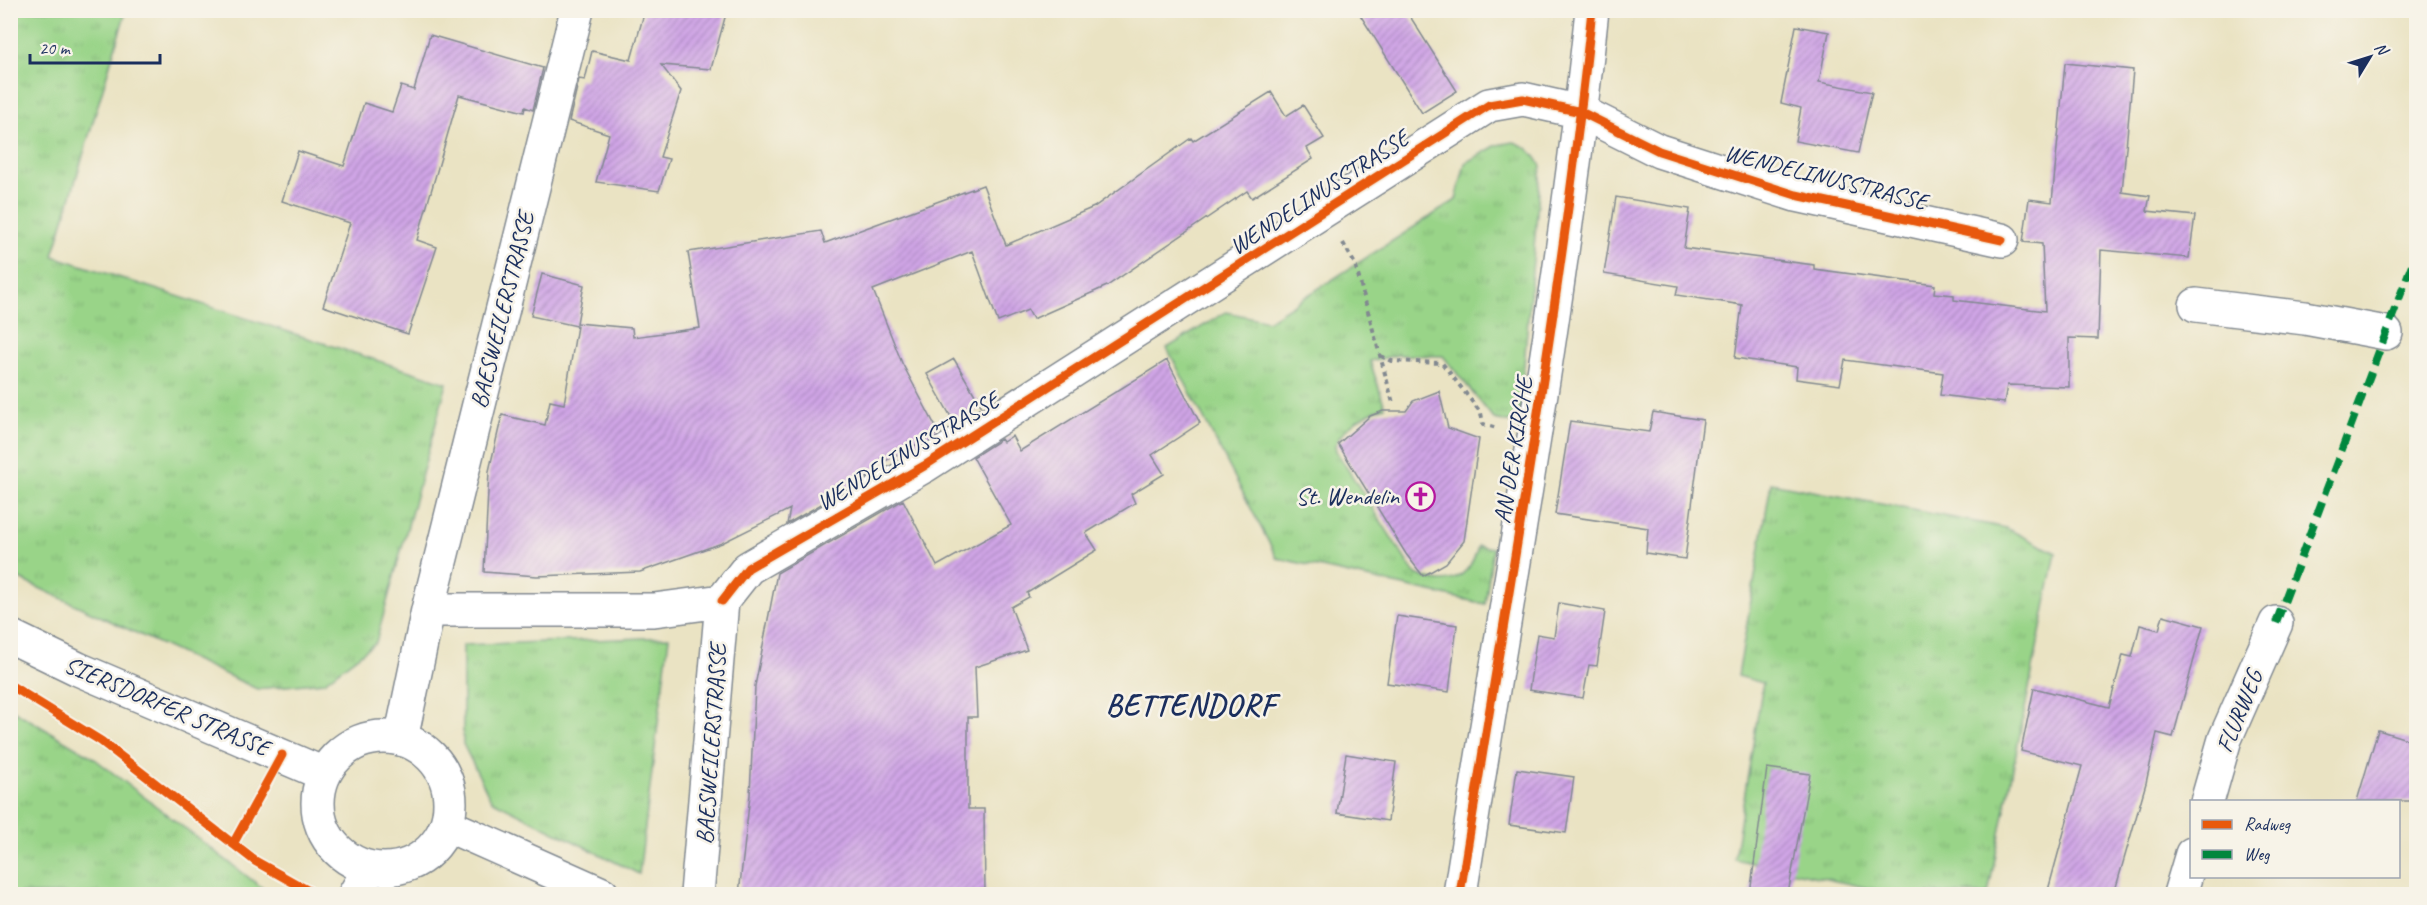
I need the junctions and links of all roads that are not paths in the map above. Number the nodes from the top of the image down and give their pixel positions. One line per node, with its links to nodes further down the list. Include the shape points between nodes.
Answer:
1 (577, 10): 8 (street, BAESWEILERSTRASSE)
2 (1592, 10): 3 (street, AN DER KIRCHE)
3 (1581, 112): 4 (street, WENDELINUSSTRASSE, via 1659,151 1796,195); 7 (street, WENDELINUSSTRASSE, via 1523,99 1489,105 924,466 748,568); 19 (street, AN DER KIRCHE, via 1535,440)
4 (2002, 240)
5 (2196, 305): 6 (street, via 2305,318)
6 (2386, 333)
7 (722, 601): 8 (street, via 654,610); 18 (street, BAESWEILERSTRASSE)
8 (428, 610): 11 (street, BAESWEILERSTRASSE)
9 (2276, 623): 13 (street, FLURWEG, via 2225,739)
10 (10, 636): 12 (street, SIERSDORFER STRASSE)
11 (401, 739): 12 (street, via 383,737 349,747); 14 (street, via 432,757 442,772 450,807)
12 (324, 774): 16 (street, via 318,803 325,832)
13 (2207, 800)
14 (447, 825): 16 (street, via 435,846 417,861); 17 (street)
15 (2190, 861): 20 (street)
16 (363, 881)
17 (602, 894)
18 (698, 894)
19 (1460, 894)
20 (2180, 894)

